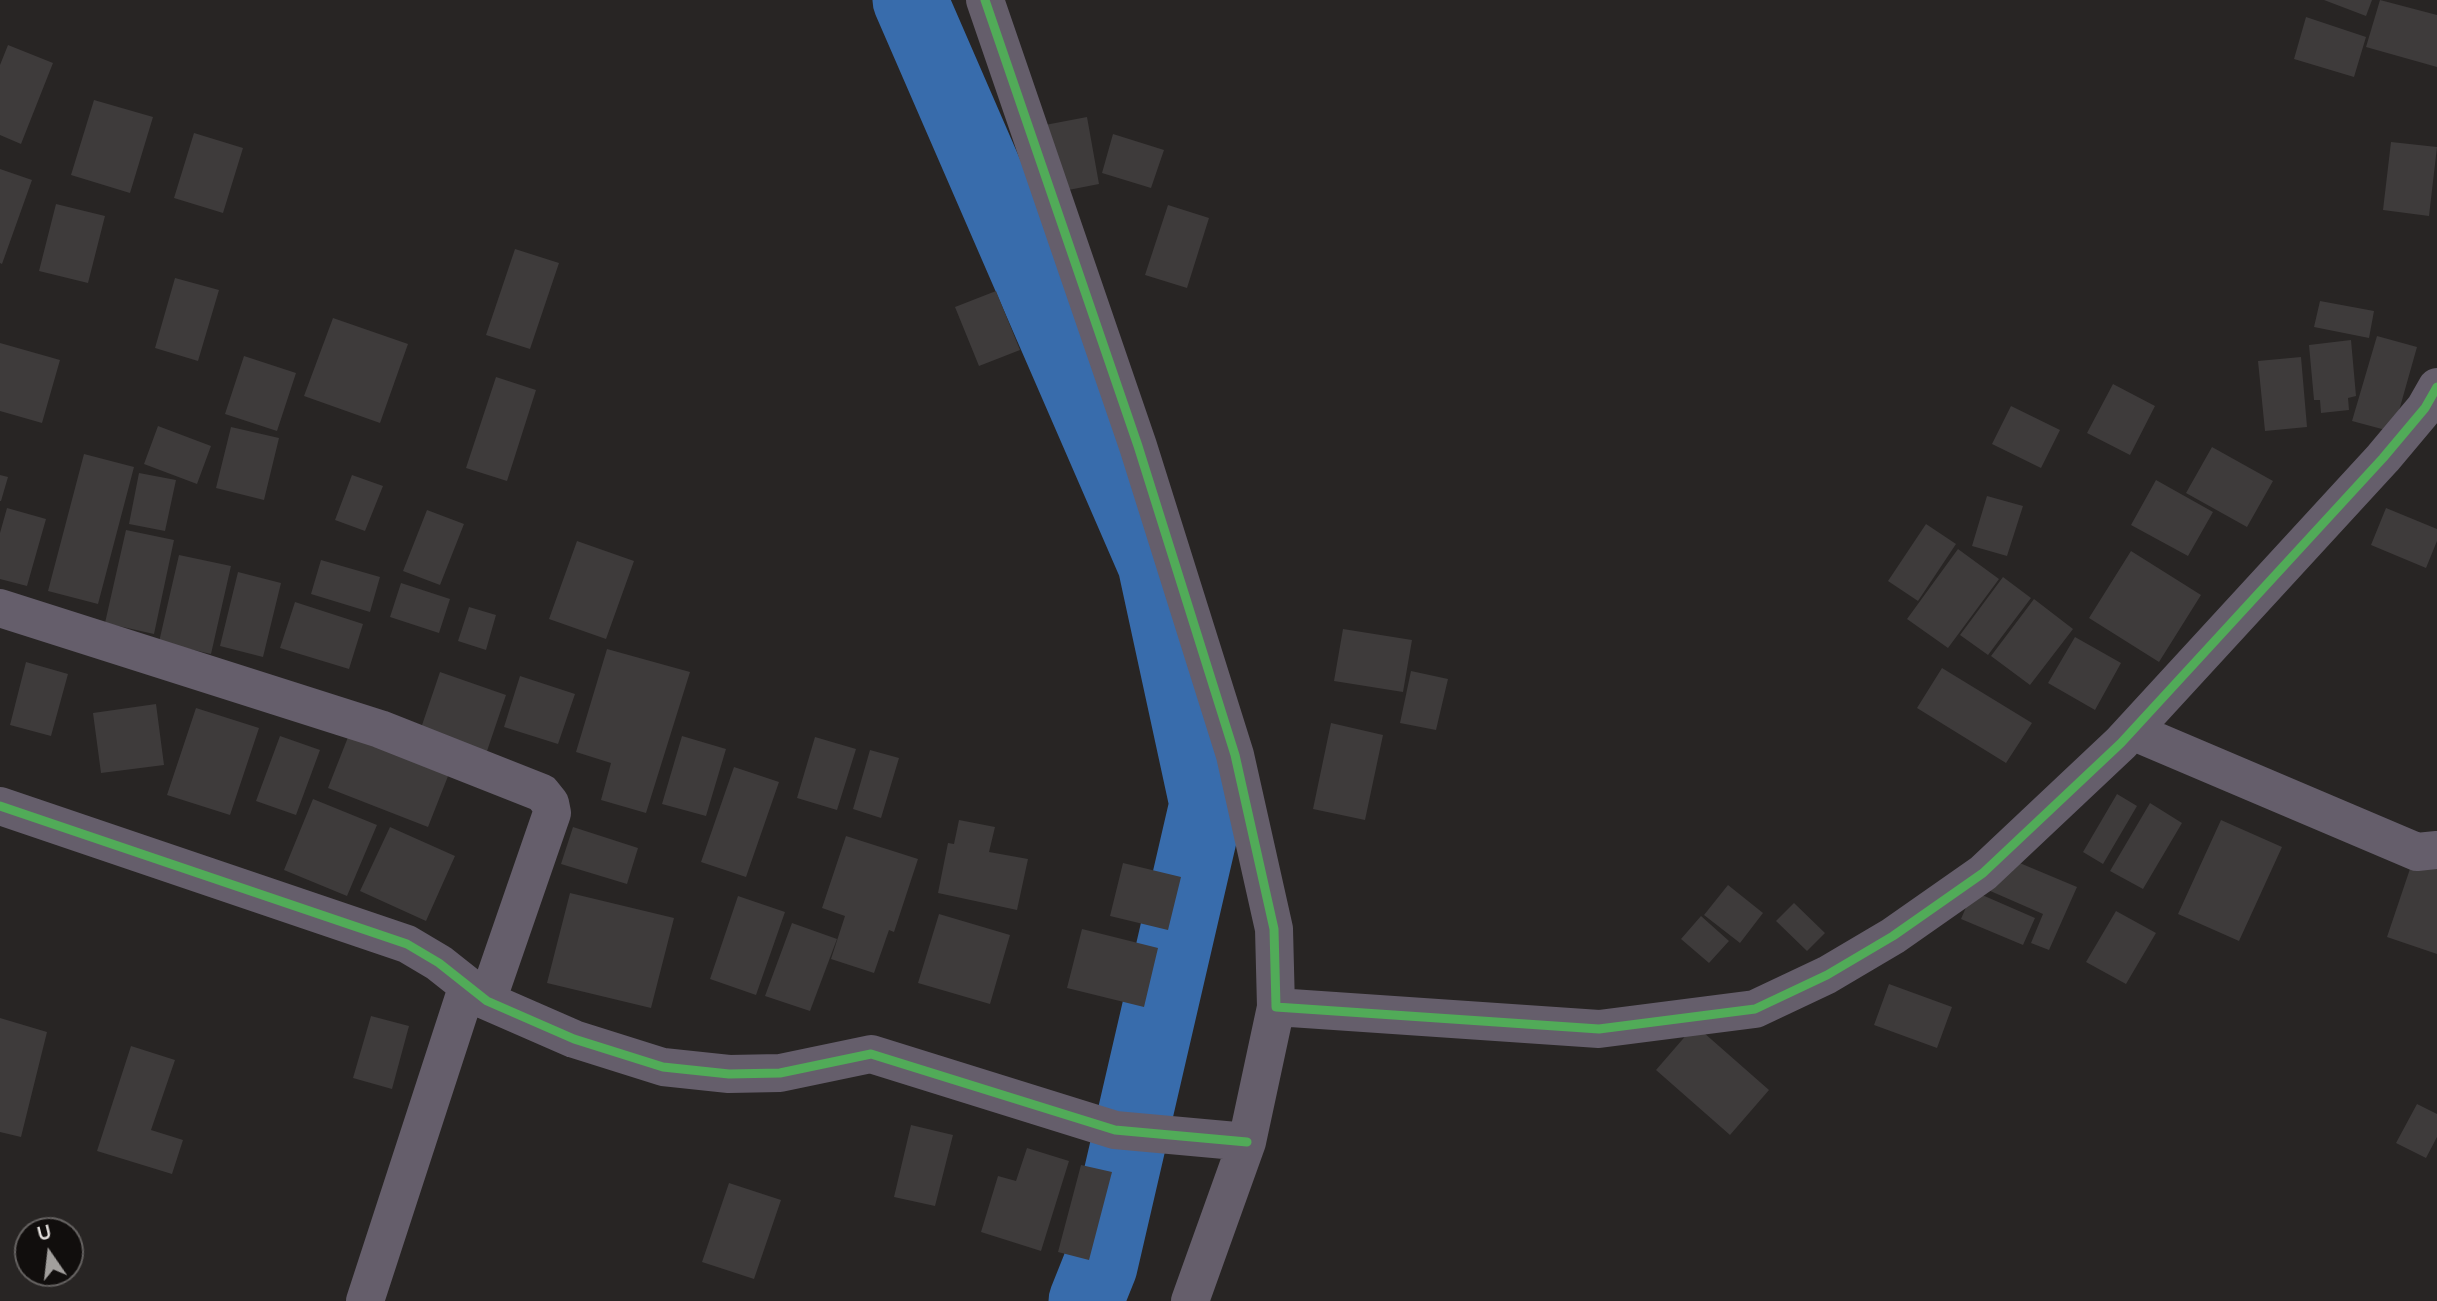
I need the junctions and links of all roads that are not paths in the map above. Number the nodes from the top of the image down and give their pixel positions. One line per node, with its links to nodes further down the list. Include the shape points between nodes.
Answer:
1 (985, 0): 8 (street, via 1138,446 1235,755 1274,929)
2 (2437, 387): 4 (street, via 2383,458)
3 (0, 608): 7 (street, via 380,729 542,793 552,813)
4 (2132, 731): 6 (street, via 2417,852); 8 (street, via 1983,873 1893,936 1827,975 1755,1009 1599,1030)
5 (0, 806): 7 (street, via 407,944)
6 (2437, 850)
7 (477, 994): 9 (street, via 574,1039 663,1067 729,1074 780,1073 871,1054 1115,1130); 10 (street)
8 (1276, 1007): 9 (street)
9 (1247, 1142): 11 (street)
10 (365, 1301)
11 (1189, 1301)

